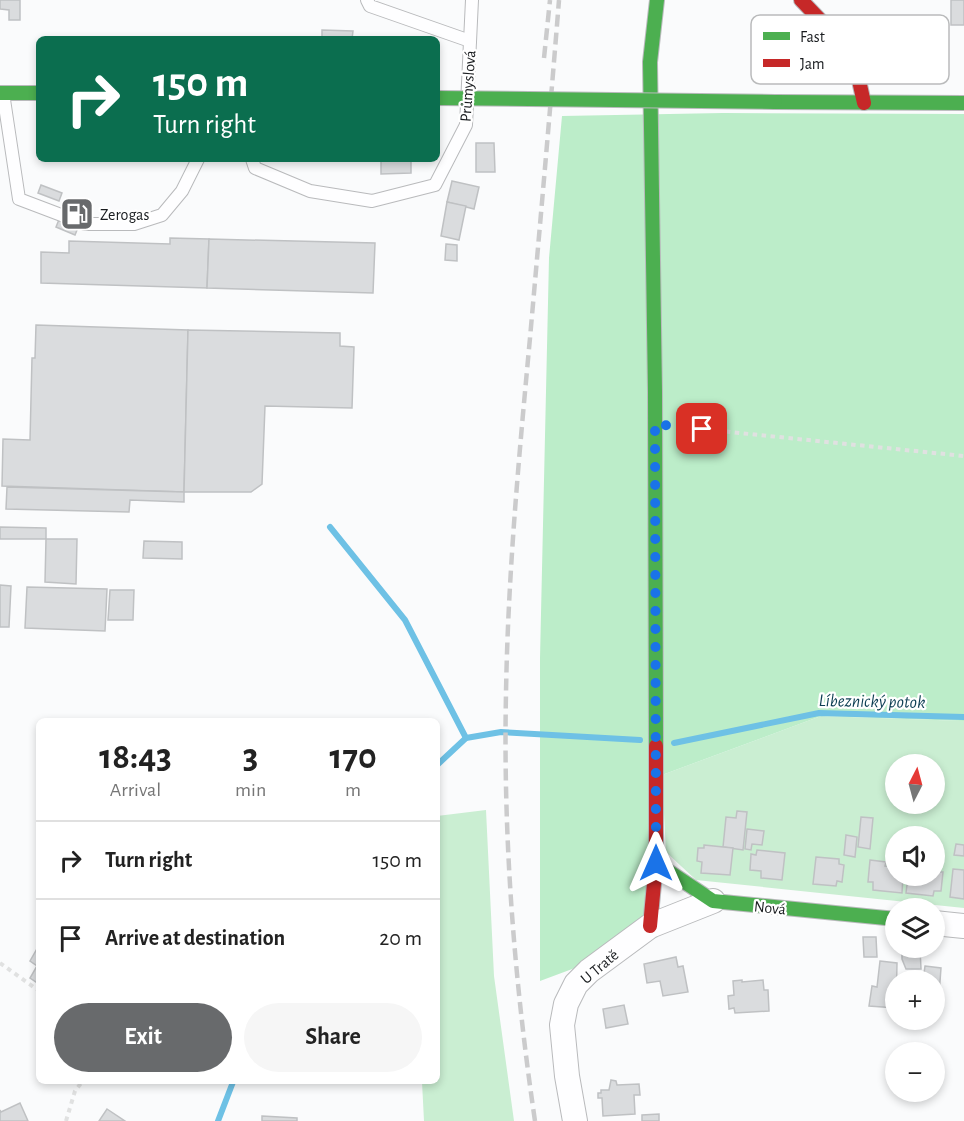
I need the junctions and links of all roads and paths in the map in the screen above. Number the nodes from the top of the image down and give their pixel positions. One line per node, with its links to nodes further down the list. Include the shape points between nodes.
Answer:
1 (367, 0): 6 (lane, via 370,6)
2 (472, 0): 6 (lane, Průmyslová)
3 (657, 0): 15 (street, via 650,62)
4 (801, 0): 5 (street)
5 (815, 15)
6 (470, 41): 14 (lane, Průmyslová, via 466,125 435,185 372,201 310,191 255,168)
7 (860, 84): 11 (street)
8 (1, 93): 9 (street); 13 (lane, via 19,199 85,224 134,224 162,215 182,191)
9 (36, 93)
10 (440, 98): 11 (street, bridge)
11 (864, 103): 12 (street)
12 (964, 103)
13 (196, 162)
14 (253, 162)
15 (655, 424): 16 (path); 17 (street)
16 (964, 456)
17 (656, 863): 18 (street, Nová); 21 (street)
18 (713, 901): 19 (street, Nová); 21 (street, U Tratě)
19 (885, 918)
20 (945, 924): 22 (street)
21 (650, 926): 27 (street, U Tratě, via 589,971 576,984 566,1004 562,1025)
22 (964, 926)
23 (0, 963): 24 (path)
24 (36, 989)
25 (80, 1084): 26 (path)
26 (66, 1121)
27 (575, 1121)

